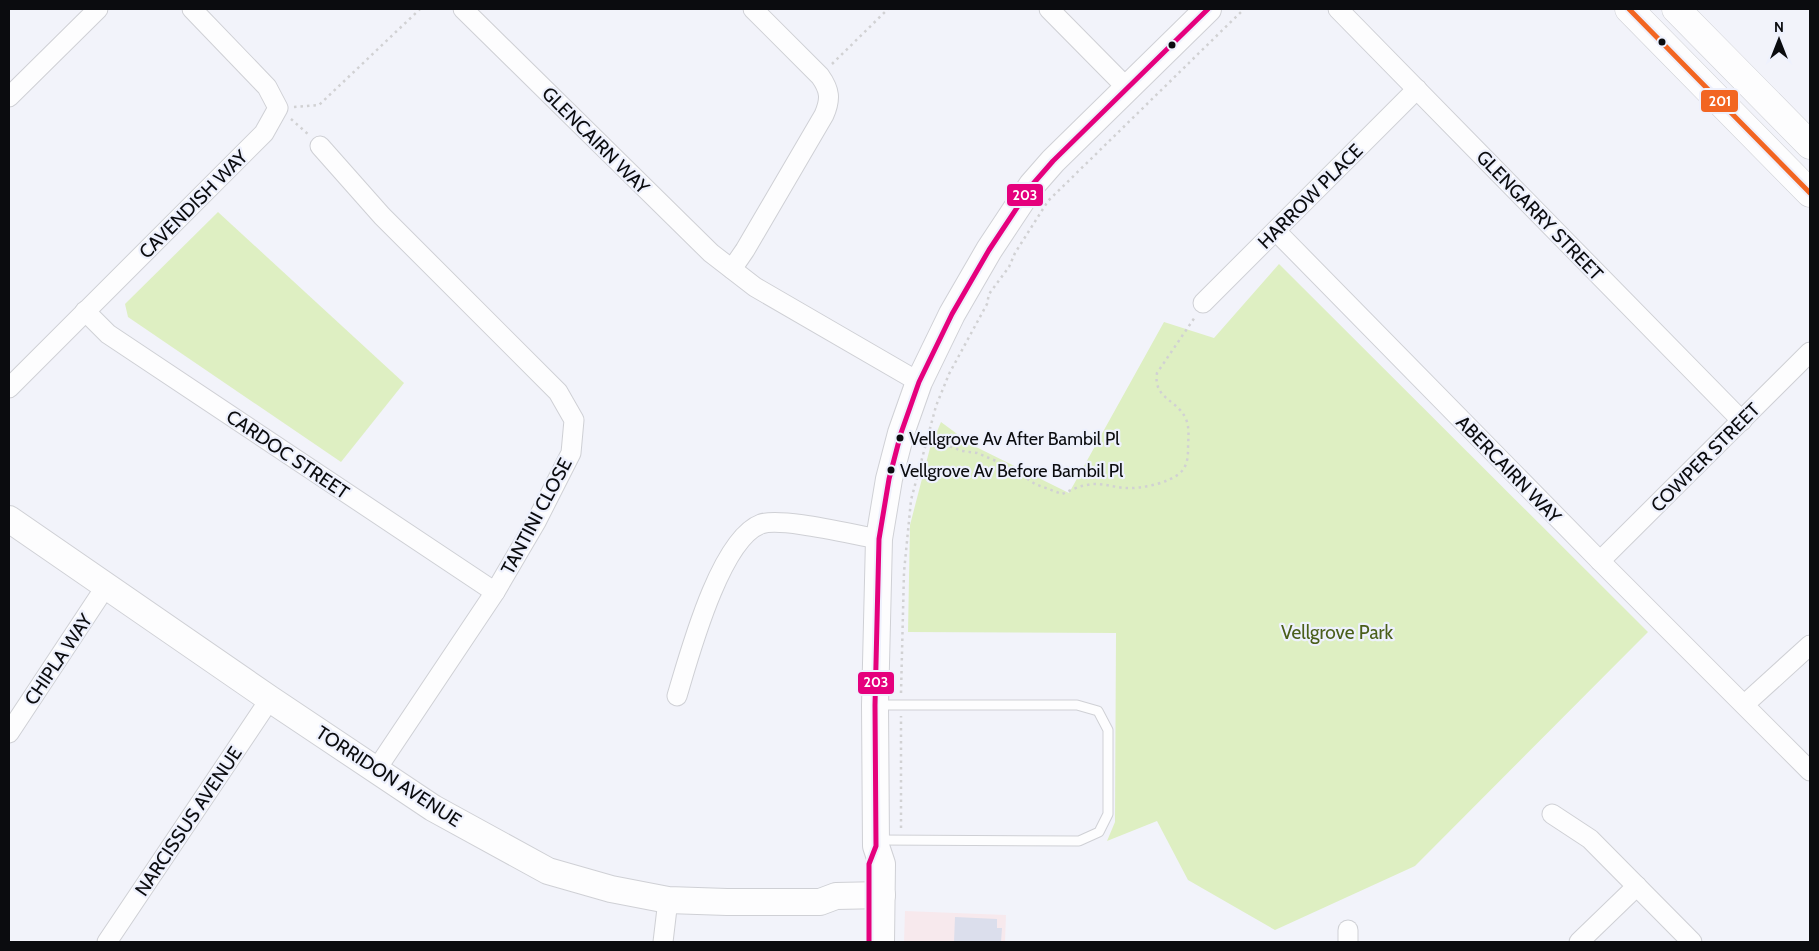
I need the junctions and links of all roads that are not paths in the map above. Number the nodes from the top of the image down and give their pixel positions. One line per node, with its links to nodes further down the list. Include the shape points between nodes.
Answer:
1 (98, 9): 12 (street)
2 (192, 9): 19 (street, CAVENDISH WAY, via 268,87 278,108 264,133)
3 (463, 9): 17 (street, GLENCAIRN WAY, via 711,253)
4 (752, 9): 17 (street, via 820,76 830,93 824,115)
5 (1049, 9): 10 (street)
6 (1208, 9): 10 (street)
7 (1338, 9): 11 (street, GLENGARRY STREET)
8 (1629, 9): 15 (main road)
9 (1676, 9): 13 (main road)
10 (1128, 89): 21 (street, via 1032,185 952,314)
11 (1417, 89): 16 (street, HARROW PLACE); 23 (street, GLENGARRY STREET)
12 (9, 97)
13 (1810, 145)
14 (320, 146): 28 (street, TANTINI CLOSE, via 382,216 558,392 574,420 571,453)
15 (1810, 193)
16 (1276, 231): 18 (street, HARROW PLACE); 26 (street, ABERCAIRN WAY)
17 (732, 269): 21 (street, GLENCAIRN WAY, via 755,287)
18 (1203, 302)
19 (85, 311): 22 (street, CAVENDISH WAY); 28 (street, CARDOC STREET, via 108,334)
20 (1810, 352): 23 (street, COWPER STREET)
21 (919, 382): 25 (street, via 889,479)
22 (9, 388)
23 (1742, 421): 26 (street, COWPER STREET)
24 (9, 519): 27 (street, TORRIDON AVENUE)
25 (879, 539): 30 (street, via 783,522 762,524 743,536 705,605); 33 (street)
26 (1600, 561): 32 (street, ABERCAIRN WAY)
27 (106, 586): 31 (street, TORRIDON AVENUE); 34 (street, CHIPLA WAY)
28 (495, 592): 35 (street, TANTINI CLOSE)
29 (1810, 645): 32 (street)
30 (677, 696)
31 (270, 699): 35 (street, TORRIDON AVENUE); 42 (street, NARCISSUS AVENUE)
32 (1745, 704): 36 (street, ABERCAIRN WAY)
33 (875, 705): 38 (street); 38 (lane, via 1077,705 1098,711 1108,730 1108,814 1099,832 1079,841)
34 (9, 733)
35 (376, 770): 40 (street, TORRIDON AVENUE, via 434,808 548,871 611,889)
36 (1810, 771)
37 (1552, 814): 39 (street, via 1590,839)
38 (884, 842): 41 (street)
39 (1637, 886): 46 (street); 47 (street)
40 (668, 900): 41 (street, TORRIDON AVENUE, via 820,902 835,910); 43 (street)
41 (875, 904): 44 (street); 45 (street)
42 (107, 942)
43 (663, 942)
44 (869, 942)
45 (881, 942)
46 (1579, 942)
47 (1692, 942)

